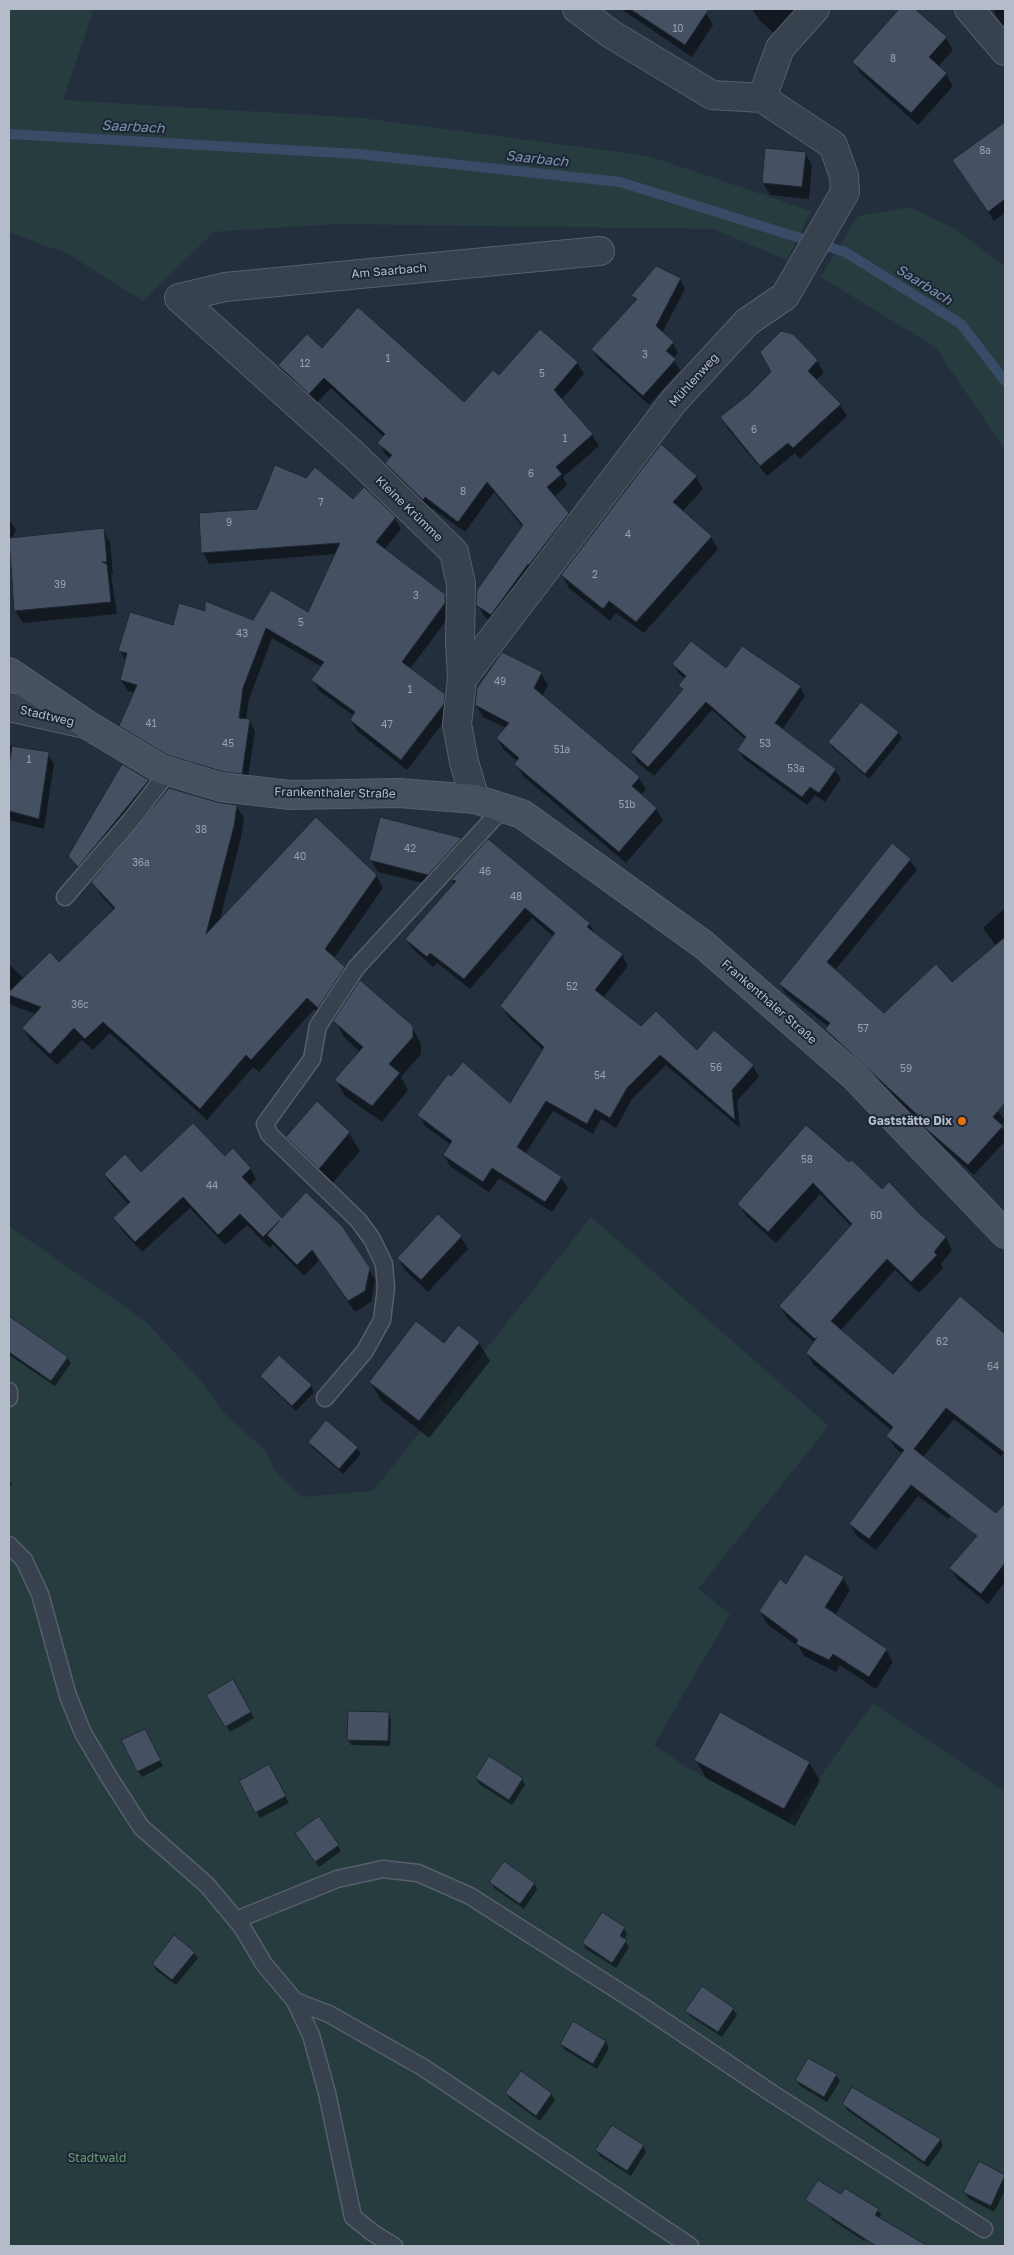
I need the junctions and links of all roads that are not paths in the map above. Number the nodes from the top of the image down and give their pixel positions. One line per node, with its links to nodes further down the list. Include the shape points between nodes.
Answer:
1 (577, 9): 5 (street, via 611,34 712,95)
2 (815, 9): 5 (street, via 780,48)
3 (969, 9): 4 (street)
4 (1005, 51)
5 (762, 98): 9 (street, Mühlenweg, via 833,145 844,176 845,192 785,296 747,322 674,401)
6 (600, 251): 7 (street, Am Saarbach, via 225,287)
7 (179, 298): 9 (street, Kleine Krümme, via 354,455 454,552 461,584)
8 (9, 672): 11 (main road, Frankenthaler Straße)
9 (462, 679): 13 (street, Kleine Krümme, via 457,724)
10 (9, 707): 11 (street, Stadtweg)
11 (86, 724): 12 (main road, Frankenthaler Straße)
12 (168, 771): 13 (main road, Frankenthaler Straße, via 221,787 290,795 400,794); 15 (lane)
13 (475, 799): 14 (main road, Frankenthaler Straße)
14 (503, 808): 16 (main road, Frankenthaler Straße, via 522,814 704,945 854,1076); 19 (lane, via 356,968 318,1026 312,1059 265,1124 269,1134 358,1220 384,1264 386,1288 382,1320 365,1352)
15 (65, 897)
16 (1002, 1224)
17 (9, 1391): 18 (lane)
18 (9, 1398)
19 (325, 1398)
20 (9, 1545): 21 (lane, via 24,1560 40,1594 68,1696 83,1733 104,1770 142,1827 206,1885)
21 (236, 1920): 22 (lane, via 264,1964); 23 (lane, via 337,1879 383,1870 418,1873 470,1896)
22 (295, 2001): 24 (lane, via 310,2035 327,2093 353,2217); 25 (lane, via 329,2014 424,2068)
23 (984, 2229)
24 (394, 2246)
25 (690, 2246)

